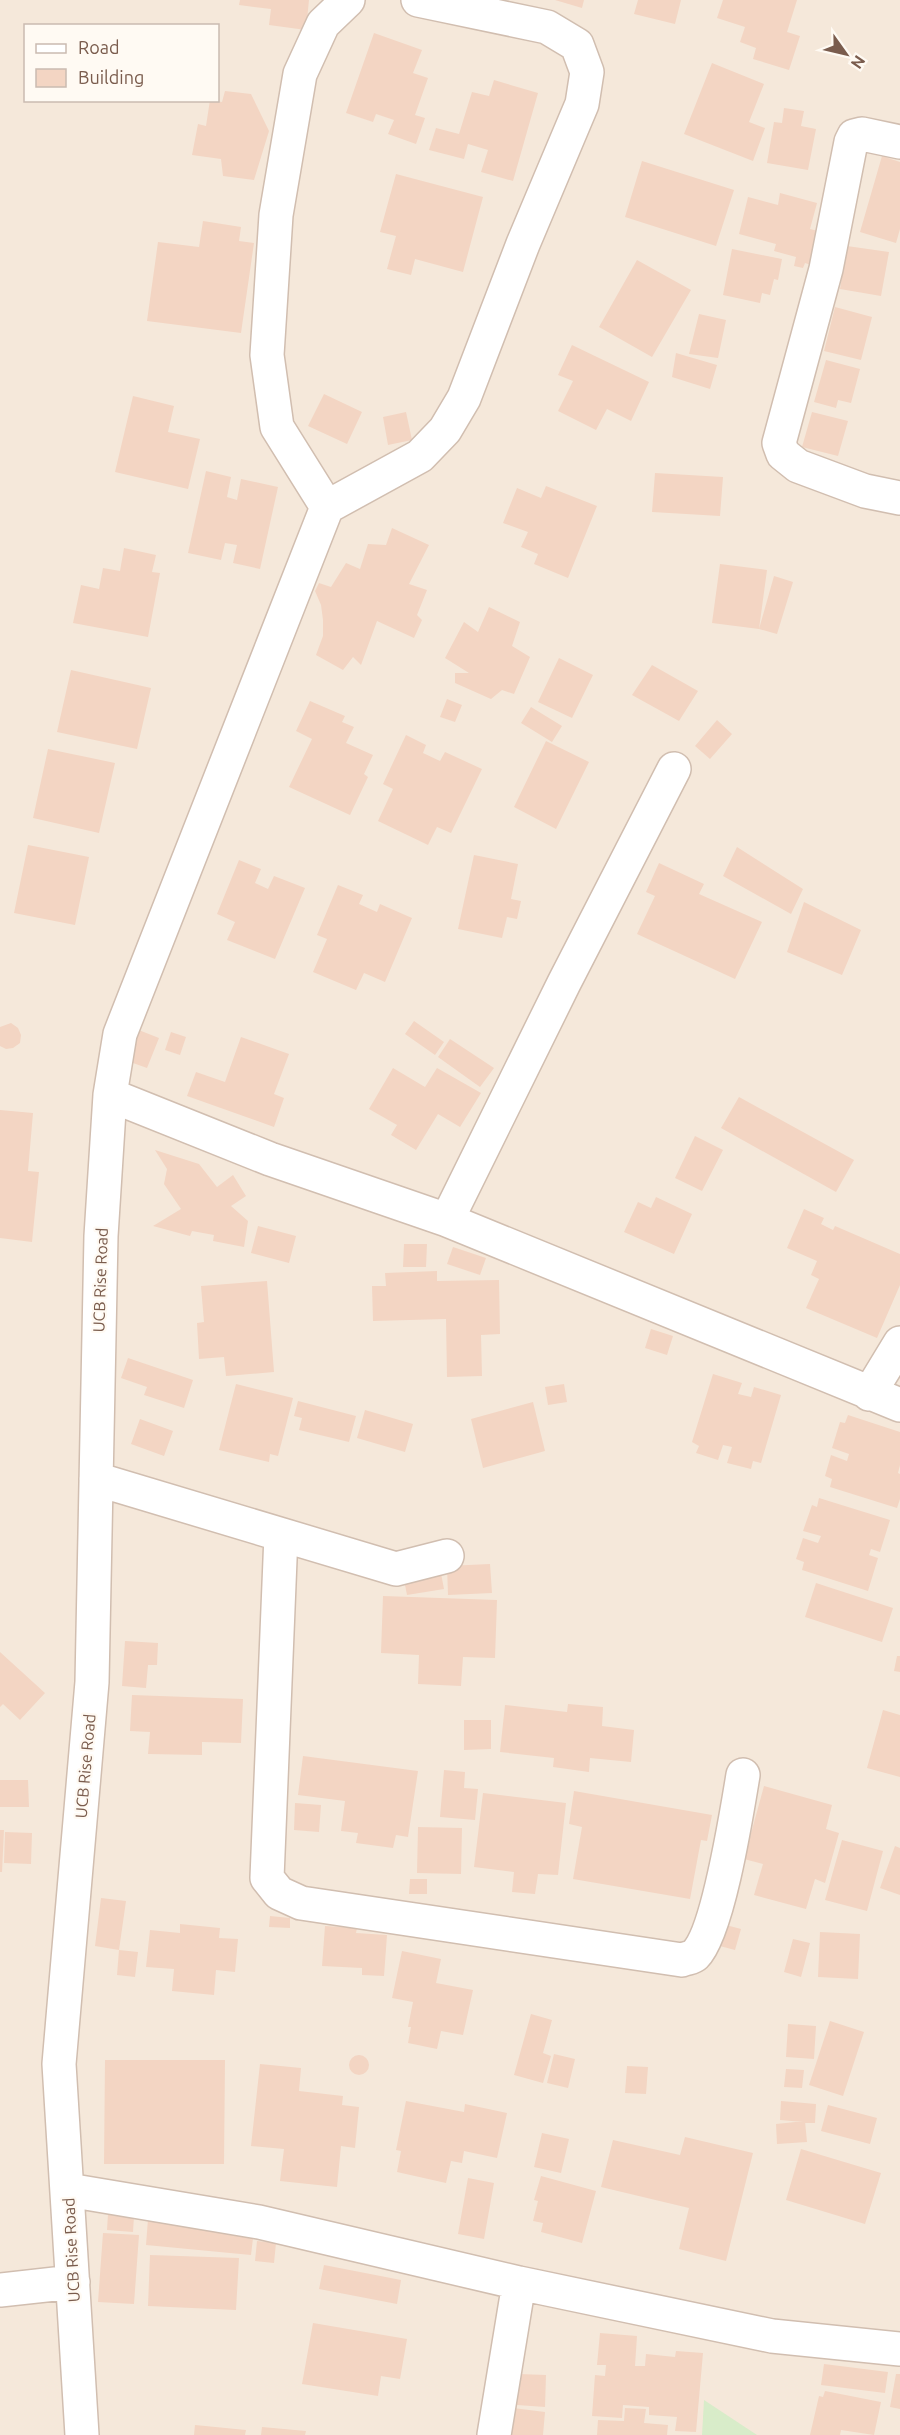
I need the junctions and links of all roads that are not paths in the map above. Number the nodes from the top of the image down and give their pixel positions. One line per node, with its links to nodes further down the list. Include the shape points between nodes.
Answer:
1 (348, 0): 5 (street, via 323,24 300,74 276,215 267,355 277,427)
2 (418, 0): 5 (street, via 547,27 577,45 587,72 582,104 464,398 445,430 420,456)
3 (900, 142): 4 (street, via 862,134 854,136 851,142 826,269 779,444 783,454 798,466 866,491)
4 (900, 498)
5 (327, 507): 7 (street, UCB Rise Road, via 120,1035)
6 (674, 769): 8 (street)
7 (110, 1095): 8 (street, via 270,1159); 12 (street, UCB Rise Road, via 101,1236)
8 (447, 1220): 10 (street)
9 (900, 1343): 10 (street)
10 (869, 1394): 11 (street)
11 (900, 1405)
12 (96, 1479): 13 (street); 16 (street, UCB Rise Road, via 92,1682 59,2064)
13 (282, 1535): 14 (street, via 396,1569); 15 (street, via 267,1878 279,1893 301,1903 682,1960 694,1956 705,1939 727,1862)
14 (447, 1556)
15 (743, 1775)
16 (68, 2190): 17 (street, UCB Rise Road); 18 (street, via 259,2222)
17 (73, 2282): 19 (street); 21 (street, UCB Rise Road)
18 (519, 2283): 20 (street, via 772,2336); 22 (street)
19 (0, 2290)
20 (900, 2349)
21 (82, 2435)
22 (494, 2435)

